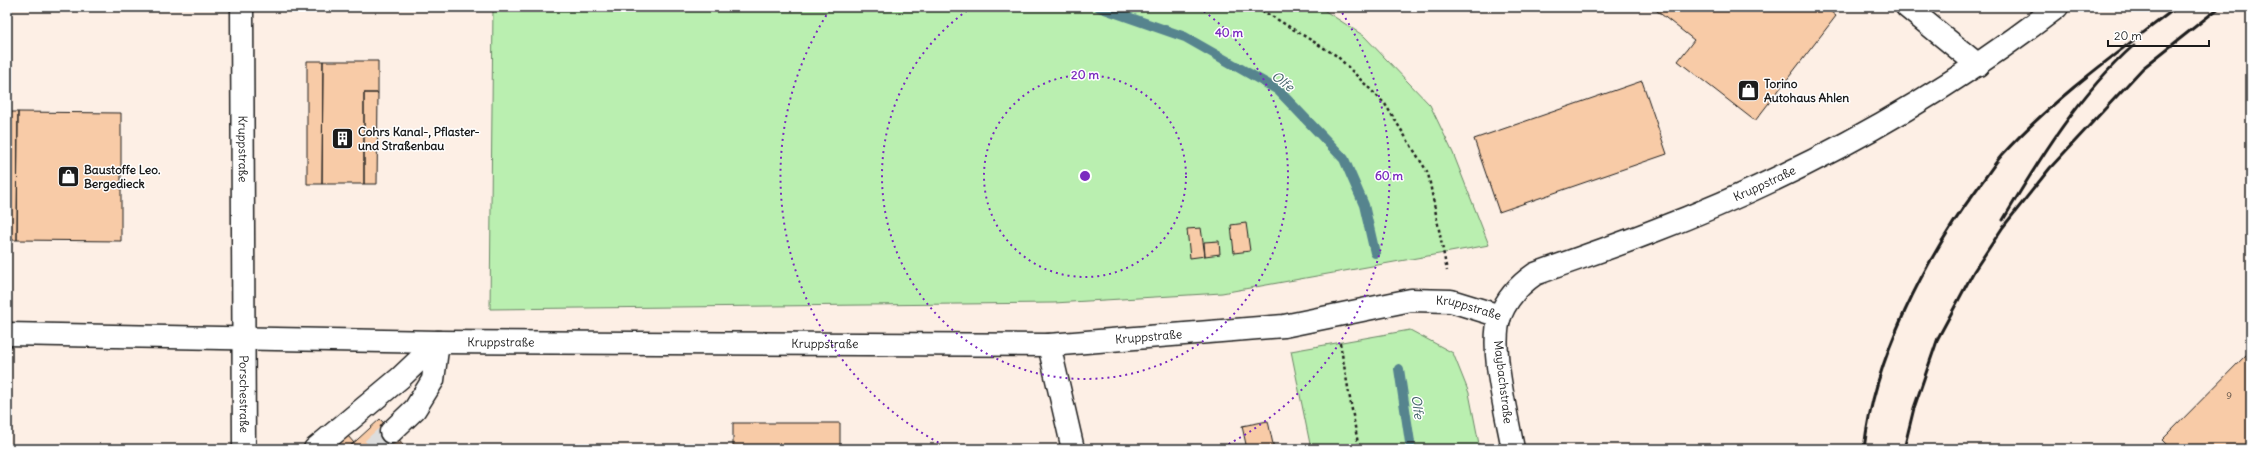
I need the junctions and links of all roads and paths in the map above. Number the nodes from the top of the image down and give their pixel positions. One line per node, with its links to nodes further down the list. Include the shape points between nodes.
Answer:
1 (242, 7): 10 (street, Kruppstraße)
2 (1250, 7): 6 (path, via 1270,15 1337,56 1385,104 1428,173)
3 (1907, 7): 5 (street)
4 (2057, 7): 5 (street, Kruppstraße)
5 (1978, 65): 8 (street, Kruppstraße, via 1871,130 1754,188 1652,232 1535,274 1520,285)
6 (1451, 300): 7 (street, Kruppstraße, via 1411,300); 8 (street, Kruppstraße)
7 (1335, 314): 12 (street, Kruppstraße, via 1284,326); 17 (path)
8 (1500, 316): 18 (street, Maybachstraße, via 1497,352)
9 (7, 334): 10 (street, Kruppstraße)
10 (245, 339): 11 (street, Kruppstraße); 14 (street, Porschestraße)
11 (438, 342): 12 (street, Kruppstraße); 13 (street, via 433,380 415,409); 15 (street, via 400,378)
12 (1049, 345): 16 (street)
13 (391, 432)
14 (244, 449)
15 (315, 449)
16 (1073, 449)
17 (1359, 449)
18 (1513, 449)

